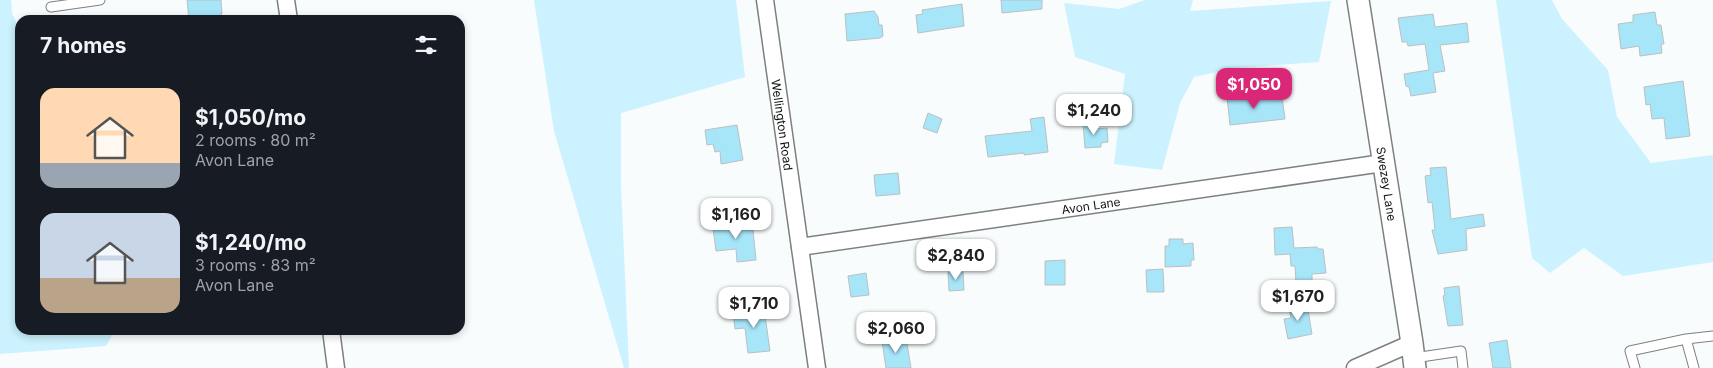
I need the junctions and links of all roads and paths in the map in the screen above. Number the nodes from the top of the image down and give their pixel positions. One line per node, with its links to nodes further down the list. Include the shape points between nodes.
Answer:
1 (100, 0): 5 (lane)
2 (286, 0): 6 (street)
3 (765, 0): 8 (street, Wellington Road)
4 (1358, 0): 7 (street, Swezey Lane)
5 (51, 7)
6 (288, 15)
7 (1383, 163): 8 (street, Avon Lane); 12 (street, Swezey Lane)
8 (800, 247): 14 (street, Wellington Road)
9 (332, 335): 13 (street)
10 (1713, 336): 11 (lane)
11 (1686, 339): 17 (lane, via 1630,351); 18 (lane)
12 (1414, 356): 15 (street); 16 (lane, via 1461,351)
13 (336, 368)
14 (817, 368)
15 (1355, 368)
16 (1463, 368)
17 (1634, 368)
18 (1694, 368)

